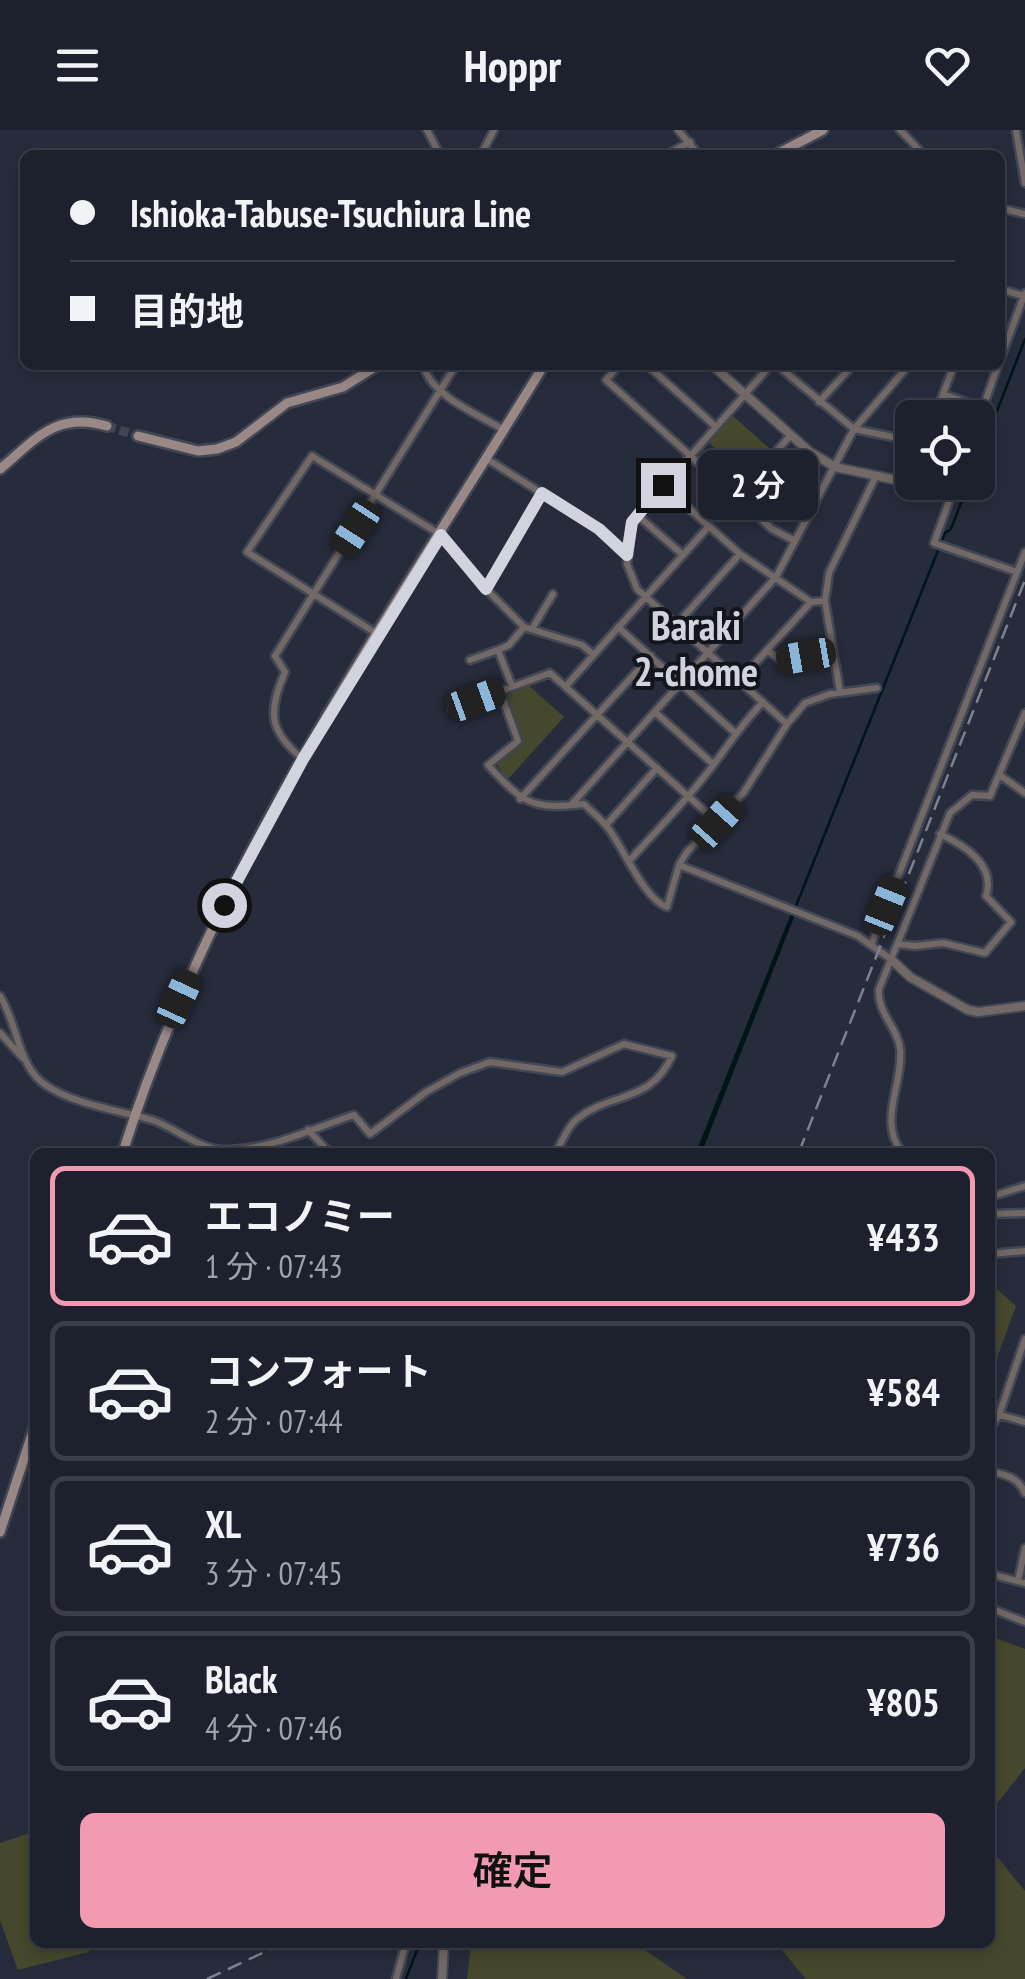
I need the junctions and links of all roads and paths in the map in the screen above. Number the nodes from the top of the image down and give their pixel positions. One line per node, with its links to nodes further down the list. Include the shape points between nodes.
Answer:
1 (678, 130): 5 (street)
2 (823, 130): 8 (main road)
3 (900, 130): 9 (street)
4 (1016, 130): 10 (street)
5 (690, 142): 6 (street); 7 (street)
6 (675, 150)
7 (696, 150)
8 (788, 150)
9 (919, 150)
10 (1025, 183)
11 (1024, 294): 12 (street)
12 (1005, 346)
13 (370, 370): 38 (main road, via 288,403 217,449 198,451)
14 (425, 370): 26 (street)
15 (454, 370): 26 (street)
16 (541, 370): 35 (main road)
17 (615, 370): 40 (street, via 606,380)
18 (653, 370): 34 (street)
19 (718, 370): 27 (street)
20 (766, 370): 27 (street)
21 (783, 370): 32 (street)
22 (848, 370): 32 (street)
23 (905, 370): 36 (street)
24 (952, 370): 28 (street)
25 (996, 370): 31 (street)
26 (442, 393): 35 (street); 49 (street)
27 (744, 394): 34 (street); 37 (street)
28 (943, 394): 29 (street); 30 (street)
29 (941, 400)
30 (960, 400)
31 (985, 400)
32 (819, 402): 36 (street)
33 (107, 426): 44 (main road, via 61,423)
34 (715, 426): 40 (street)
35 (504, 430): 41 (main road)
36 (854, 430): 39 (street); 42 (street)
37 (790, 434): 42 (street); 43 (street)
38 (138, 436)
39 (895, 437)
40 (689, 455): 47 (street); 50 (street)
41 (487, 458): 48 (street); 55 (main road)
42 (835, 467): 45 (street); 52 (street)
43 (761, 468): 50 (street); 52 (street)
44 (0, 469)
45 (875, 478): 46 (street); 67 (street, via 829,573)
46 (895, 479)
47 (663, 485): 53 (street); 54 (street)
48 (542, 493): 59 (street); 63 (street)
49 (377, 494): 55 (street); 64 (street); 64 (street, via 312,456 248,552)
50 (736, 496): 56 (street)
51 (949, 500): 61 (street, via 934,543)
52 (813, 506): 56 (street)
53 (637, 514): 59 (street); 60 (street)
54 (709, 526): 58 (street); 60 (street)
55 (441, 535): 63 (street); 72 (main road)
56 (795, 541): 62 (street)
57 (1025, 552): 61 (street)
58 (740, 554): 62 (street); 69 (street)
59 (627, 555): 66 (street, via 629,574)
60 (682, 555): 66 (street)
61 (1018, 572): 109 (street)
62 (776, 577): 68 (street); 76 (street)
63 (486, 589): 71 (street)
64 (313, 593): 72 (street); 96 (street, via 275,656 285,672 274,721 279,737)
65 (553, 594): 71 (street)
66 (646, 596): 69 (street); 70 (street)
67 (825, 601): 68 (street); 75 (street)
68 (811, 602): 74 (street)
69 (676, 624): 76 (street)
70 (618, 627): 77 (street); 78 (street)
71 (528, 628): 73 (street); 77 (street, via 582,644)
72 (379, 635): 96 (main road)
73 (498, 650): 79 (street); 82 (street)
74 (767, 650): 75 (street, via 780,660); 80 (street)
75 (832, 651): 86 (street)
76 (708, 652): 80 (street); 81 (street)
77 (593, 654): 83 (street)
78 (650, 656): 81 (street); 91 (street)
79 (470, 660)
80 (738, 680): 87 (street)
81 (680, 683): 89 (street); 93 (street)
82 (512, 686): 83 (street, via 550,673); 85 (street)
83 (566, 686): 91 (street)
84 (877, 688): 86 (street)
85 (500, 692): 88 (street); 102 (street, via 518,740 488,765)
86 (840, 692): 92 (street, via 806,703)
87 (763, 702): 92 (street); 93 (street)
88 (452, 708)
89 (655, 712): 95 (street); 97 (street)
90 (1025, 713): 94 (street)
91 (597, 714): 95 (street); 102 (street)
92 (787, 724): 104 (street)
93 (734, 732): 97 (street)
94 (1021, 736): 99 (street)
95 (628, 742): 98 (street); 103 (street)
96 (303, 759): 116 (main road, via 202,950)
97 (714, 765): 101 (street)
98 (657, 768): 101 (street); 105 (street)
99 (1001, 776): 100 (street); 106 (street, via 990,796 972,795 958,804)
100 (1025, 794)
101 (688, 796): 104 (street); 107 (street)
102 (520, 799): 103 (street)
103 (570, 806): 105 (street, via 584,804)
104 (717, 822): 108 (street)
105 (606, 826): 107 (street)
106 (940, 834): 110 (street); 110 (street, via 974,854 989,885 986,896 1010,922 985,953)
107 (630, 860): 108 (street, via 647,892 667,907)
108 (680, 865): 109 (street)
109 (872, 943): 111 (street)
110 (897, 944): 111 (street)
111 (892, 960): 113 (street, via 968,1010); 123 (street, via 878,998 901,1051 892,1130)
112 (0, 996): 115 (street)
113 (1025, 1006)
114 (0, 1033): 115 (street)
115 (27, 1063): 116 (street, via 57,1092)
116 (134, 1117): 118 (main road); 119 (street)
117 (308, 1130): 120 (street); 121 (street); 122 (street, via 354,1115 370,1134 426,1092 490,1062 562,1072 624,1044 672,1056 665,1072 640,1092 577,1119)
118 (123, 1148)
119 (211, 1148)
120 (258, 1148)
121 (325, 1148)
122 (559, 1148)
123 (900, 1148)
124 (1025, 1186): 125 (street)
125 (995, 1195)
126 (1025, 1213): 127 (street)
127 (995, 1214)
128 (1025, 1251): 129 (street)
129 (995, 1254)
130 (1025, 1340): 132 (street)
131 (995, 1414): 132 (street)
132 (999, 1415): 133 (street); 134 (street)
133 (995, 1421)
134 (1025, 1422)
135 (30, 1441): 138 (main road)
136 (995, 1472): 137 (street, via 1012,1477)
137 (1025, 1494)
138 (0, 1532)
139 (1025, 1548): 141 (street)
140 (995, 1575): 141 (street)
141 (1022, 1582)
142 (995, 1610): 143 (street)
143 (1025, 1622)
144 (404, 1948): 146 (street)
145 (444, 1948): 147 (street)
146 (396, 1979)
147 (442, 1979)

